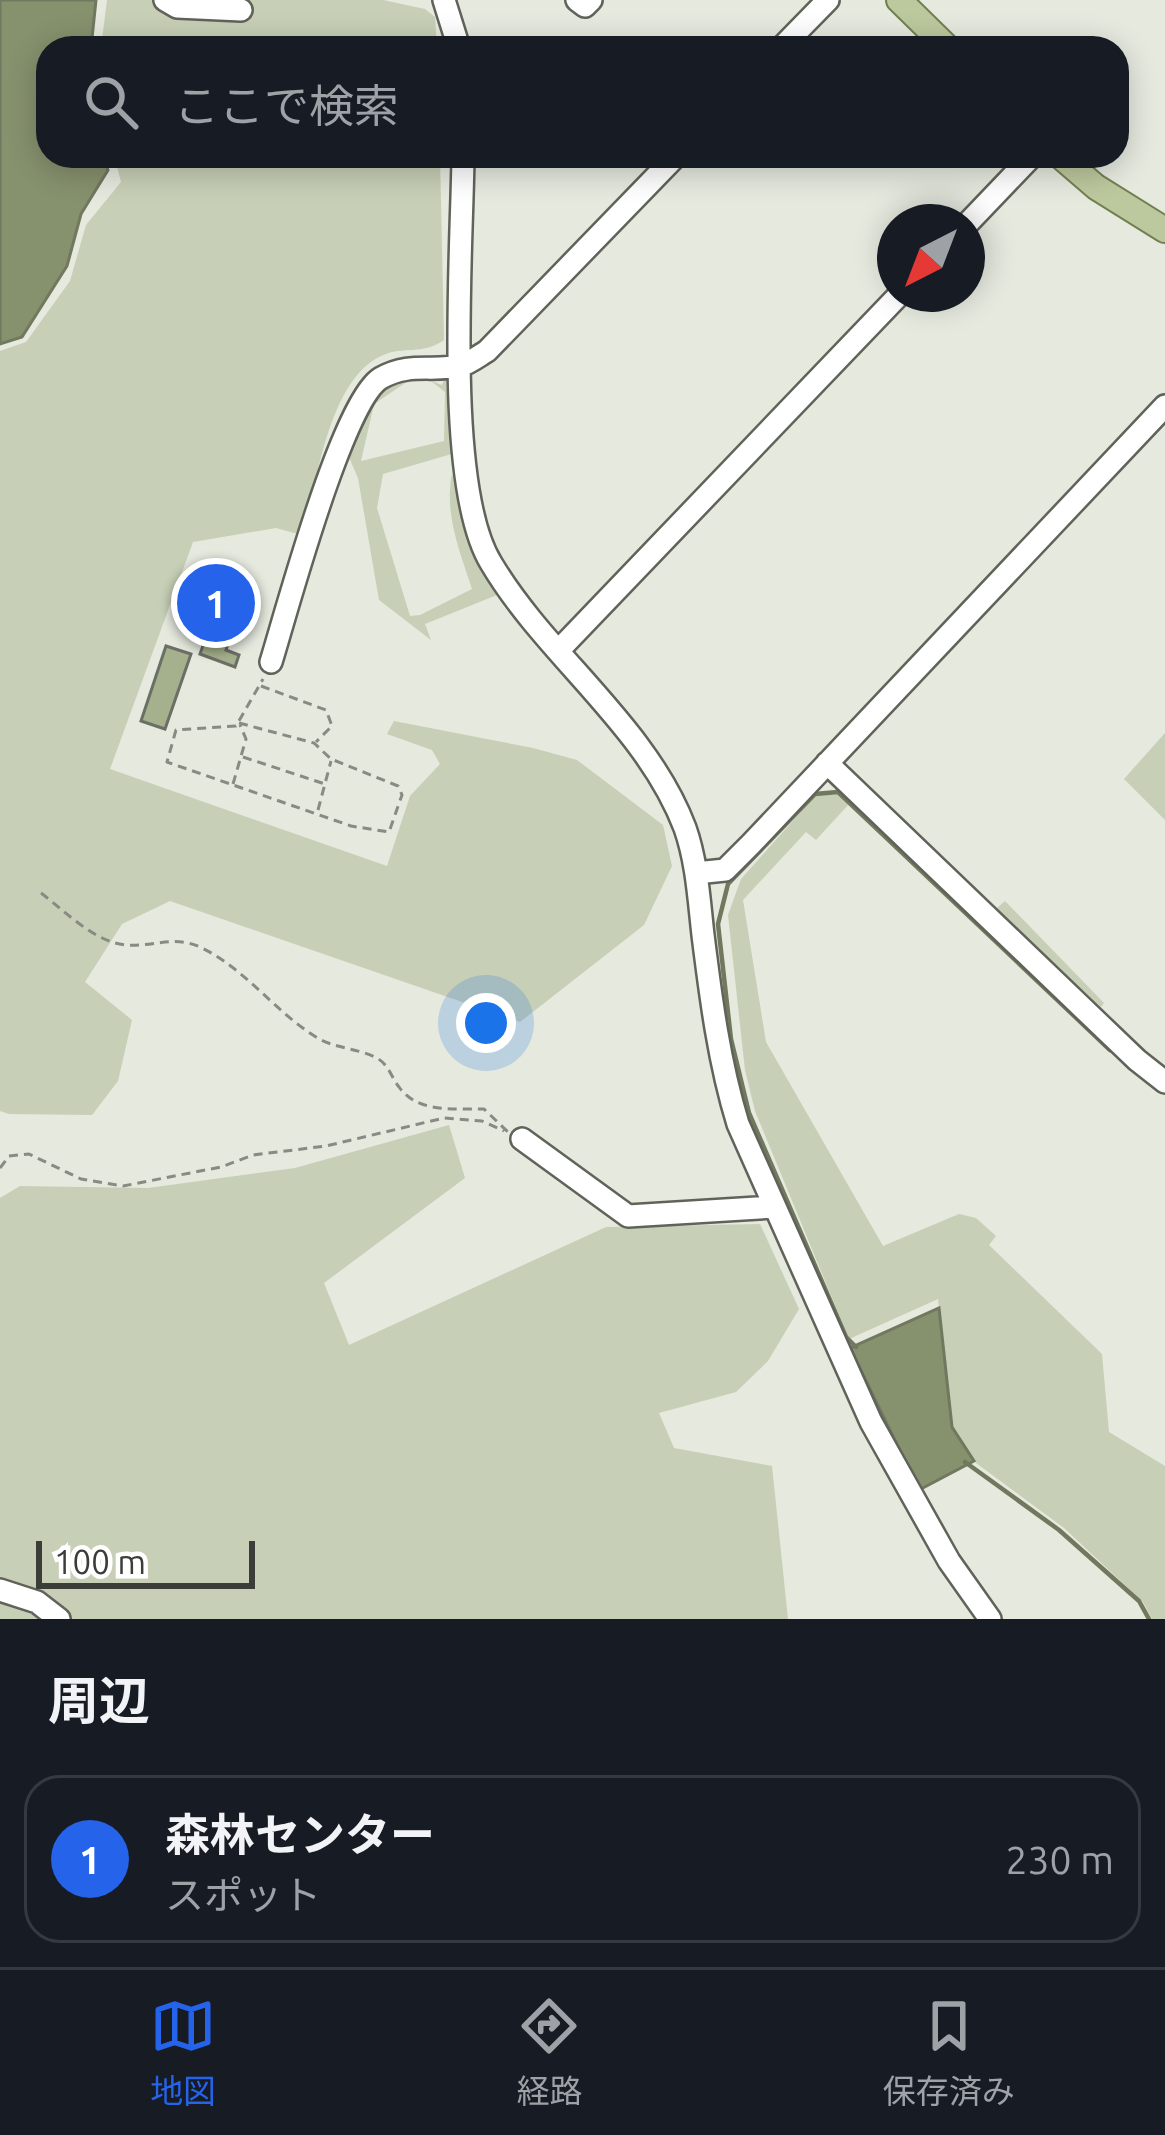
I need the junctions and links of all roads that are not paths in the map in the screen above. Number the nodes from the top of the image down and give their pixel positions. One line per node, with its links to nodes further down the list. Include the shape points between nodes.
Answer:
1 (165, 0): 7 (street)
2 (444, 0): 8 (street)
3 (577, 0): 4 (street)
4 (591, 0)
5 (828, 0): 9 (street)
6 (899, 0): 10 (main road)
7 (241, 10)
8 (455, 36)
9 (793, 36)
10 (936, 36)
11 (463, 168): 18 (street)
12 (664, 168): 18 (street, via 487,351)
13 (1021, 168): 15 (street)
14 (1074, 168): 16 (main road)
15 (985, 205)
16 (1165, 230)
17 (883, 312): 20 (street)
18 (462, 365): 20 (street, via 476,531 488,560); 21 (street, via 403,369 363,396 342,443 288,641)
19 (1165, 406): 22 (street)
20 (558, 651): 23 (street, via 669,793)
21 (271, 662)
22 (827, 763): 23 (street, via 725,869); 24 (street)
23 (696, 873): 26 (street, via 724,1080)
24 (1165, 1082)
25 (522, 1139): 26 (street, via 628,1216)
26 (774, 1207): 29 (street, via 871,1422)
27 (0, 1590): 28 (street)
28 (59, 1619)
29 (990, 1619)

